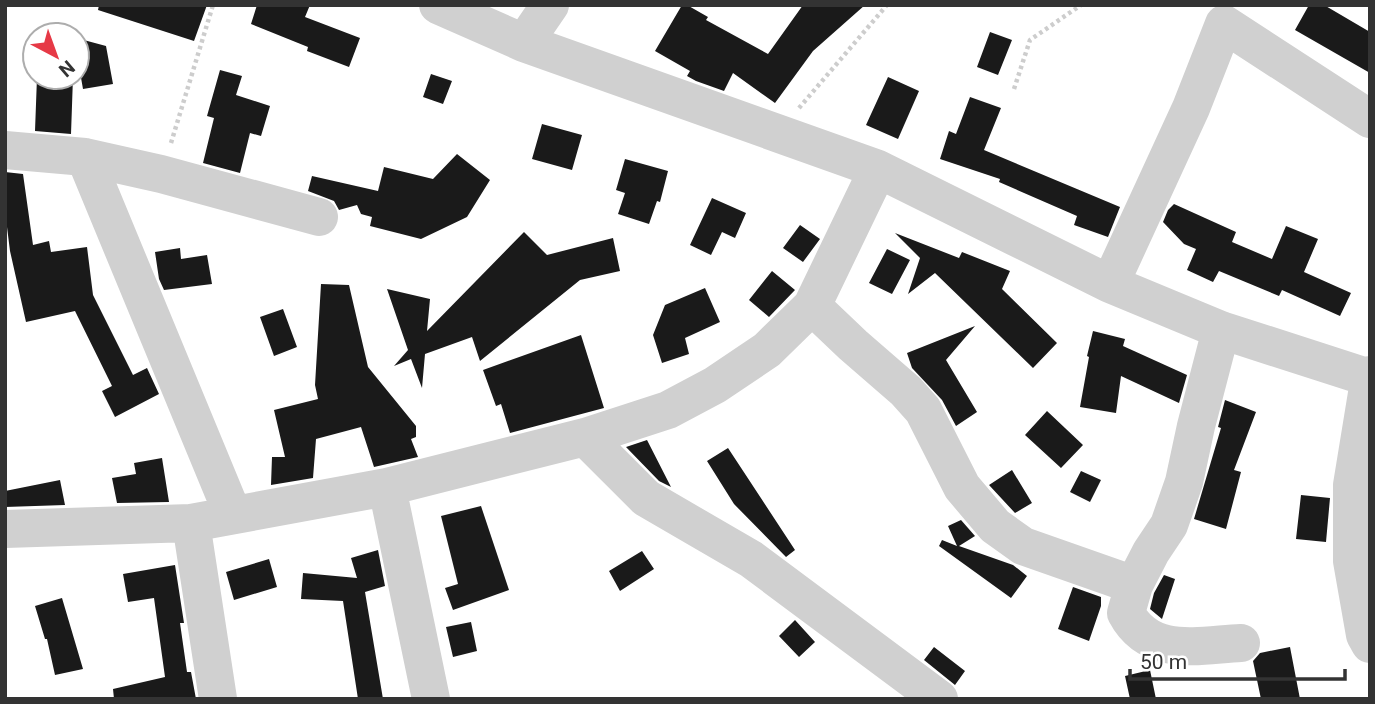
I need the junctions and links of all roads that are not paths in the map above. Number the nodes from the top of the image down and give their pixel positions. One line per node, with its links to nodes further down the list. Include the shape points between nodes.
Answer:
1 (438, 5): 3 (street)
2 (550, 5): 3 (street)
3 (524, 44): 7 (street)
4 (1370, 119): 9 (street, via 1224,24 1191,108)
5 (5, 150): 6 (street)
6 (85, 158): 8 (street); 15 (street)
7 (878, 169): 9 (street); 10 (street)
8 (319, 217)
9 (1110, 284): 11 (street)
10 (812, 306): 13 (street, via 767,350 715,385 668,410); 18 (street, via 923,410 962,488 995,526 1023,546)
11 (1221, 330): 12 (street); 18 (street, via 1184,482 1169,525)
12 (1369, 377): 20 (street, via 1352,485 1352,561)
13 (585, 437): 14 (street); 23 (street, via 646,498 751,559)
14 (387, 487): 15 (street); 22 (street)
15 (233, 515): 16 (street)
16 (191, 523): 17 (street); 21 (street)
17 (5, 529)
18 (1134, 585): 19 (street, via 1126,613 1145,637 1165,646)
19 (1241, 643)
20 (1370, 644)
21 (218, 699)
22 (431, 699)
23 (939, 699)

